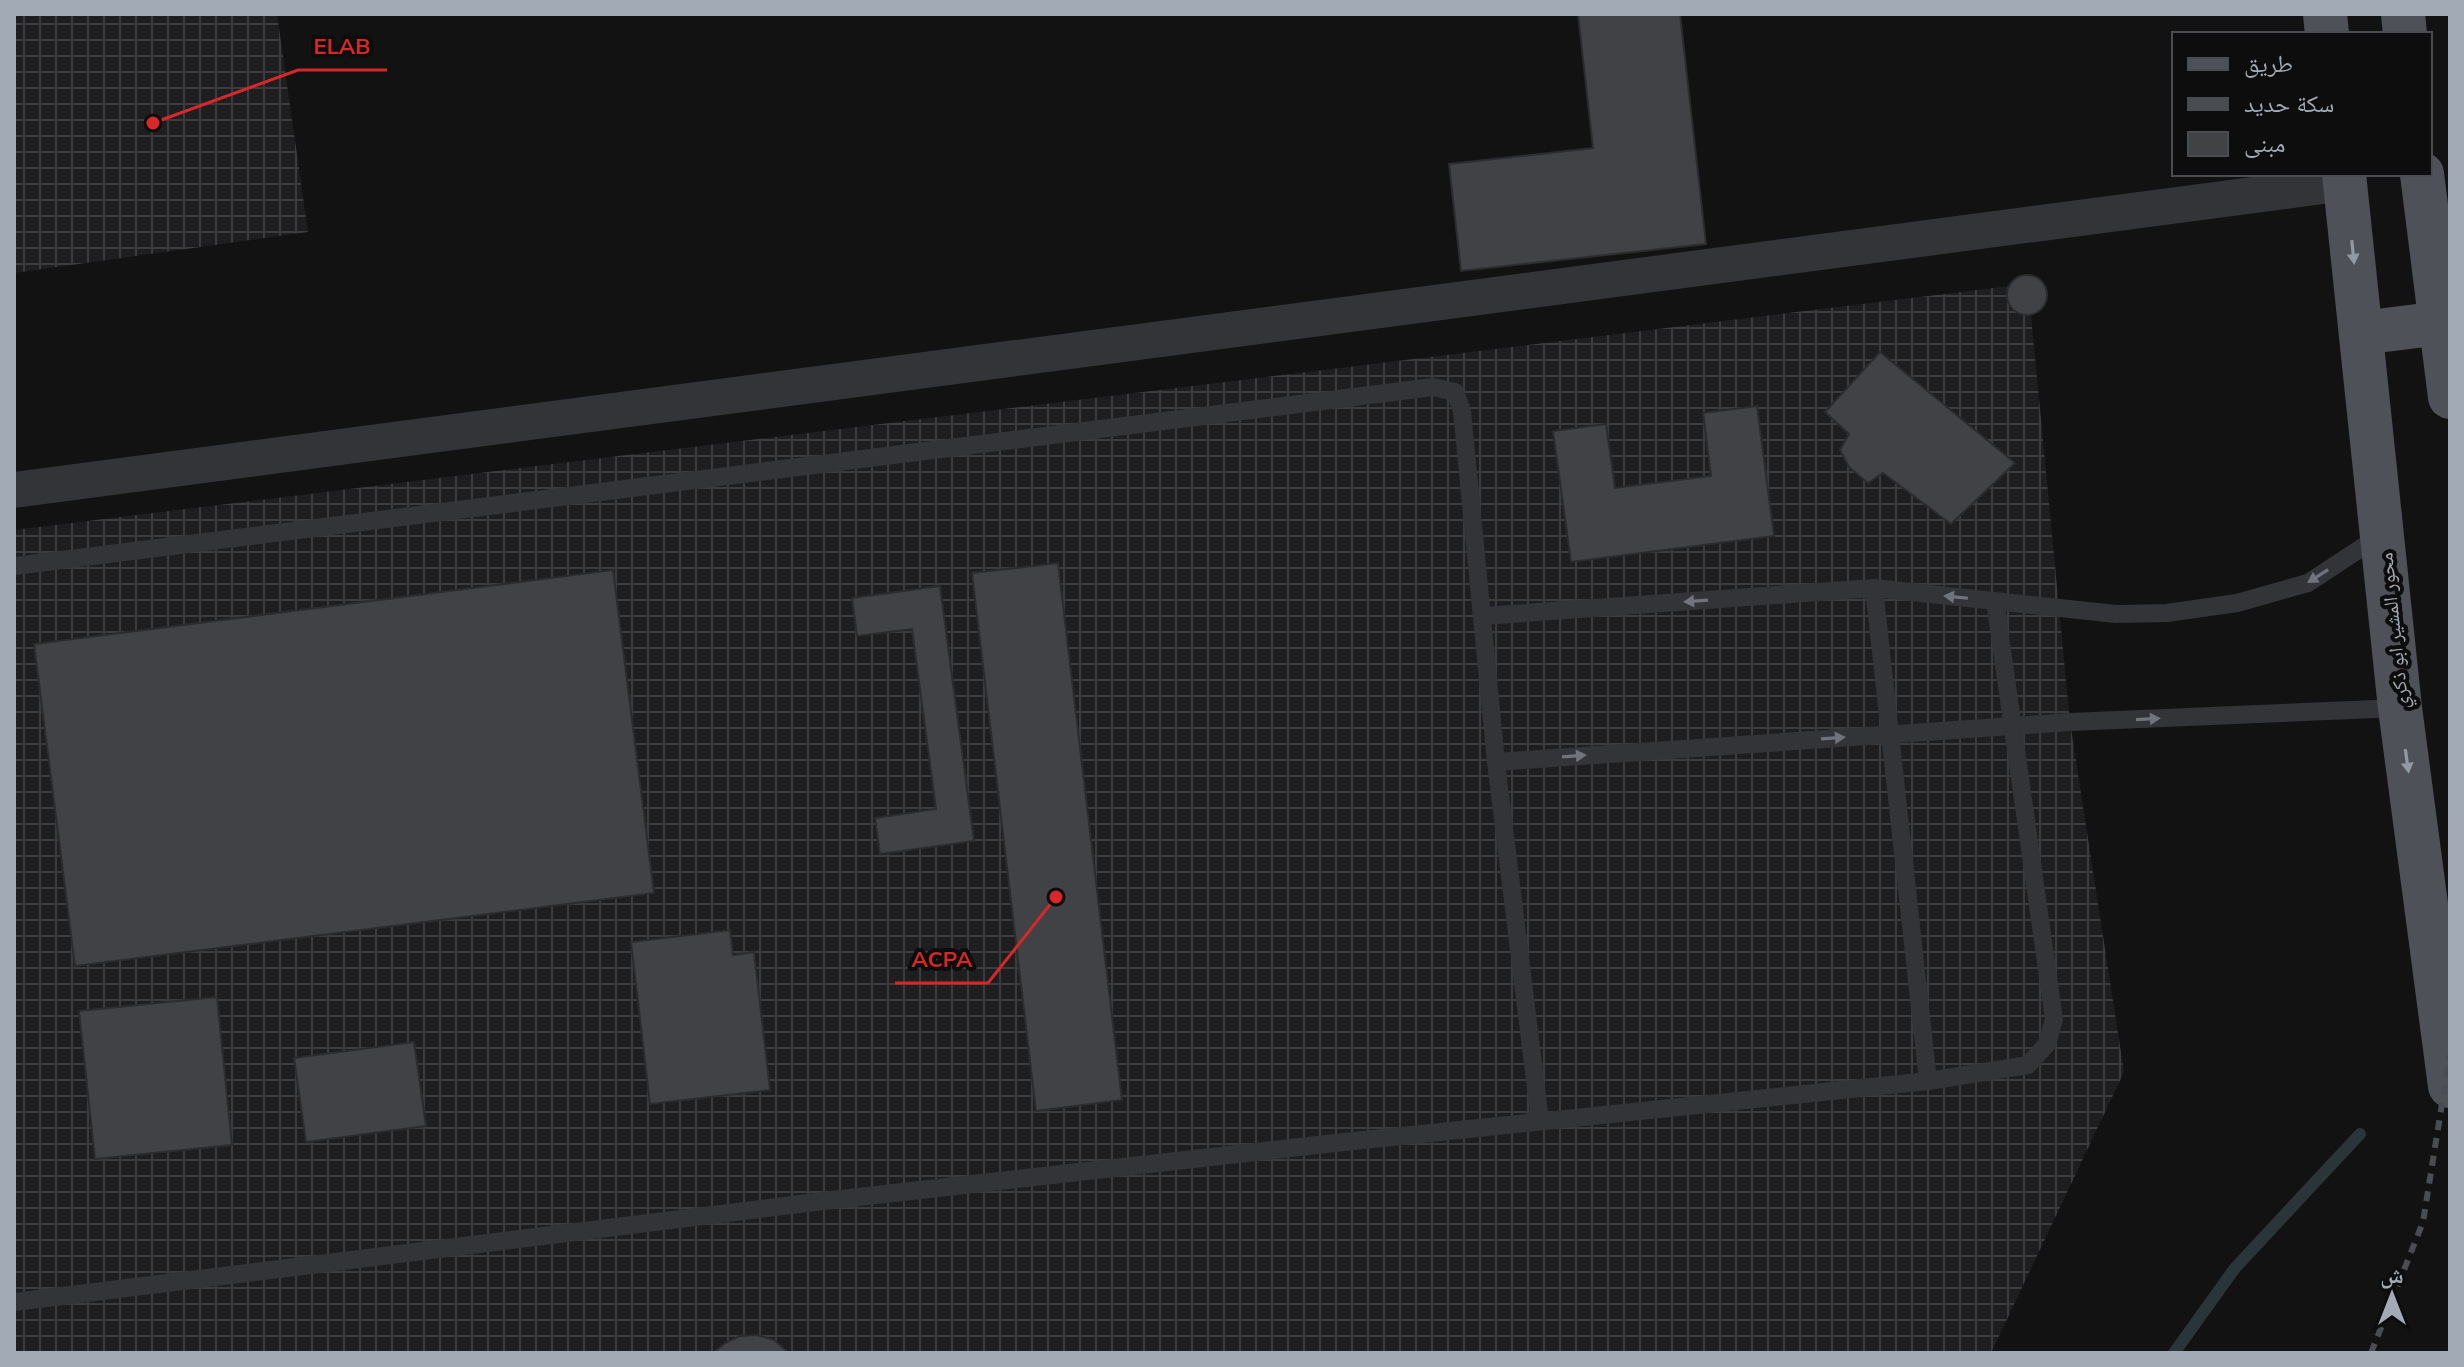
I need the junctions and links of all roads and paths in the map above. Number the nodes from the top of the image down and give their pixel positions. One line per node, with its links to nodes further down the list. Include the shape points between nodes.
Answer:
1 (2422, 176): 3 (main road)
2 (2345, 178): 4 (main road, محور المشير ابو ذكري, one-way to 4); 6 (street)
3 (2441, 323): 4 (main road); 5 (main road)
4 (2361, 333): 7 (main road, محور المشير ابو ذكري)
5 (2450, 397)
6 (14, 490)
7 (2383, 534): 10 (lane, one-way to 10, via 2308,583 2237,603 2116,614); 12 (main road, محور المشير ابو ذكري)
8 (14, 566): 11 (lane, via 1433,387 1455,392 1462,411)
9 (1874, 588): 10 (lane, one-way to 9); 11 (lane, one-way to 11); 14 (lane)
10 (1995, 601): 13 (lane)
11 (1483, 616): 15 (lane)
12 (2400, 708): 13 (lane, one-way to 12); 17 (main road, محور المشير ابو ذكري, one-way to 17)
13 (2011, 726): 14 (lane); 16 (lane, via 2054,1019 2047,1044 2028,1065)
14 (1890, 734): 15 (lane, one-way to 14); 16 (lane)
15 (1496, 762): 18 (lane)
16 (1928, 1081): 18 (lane)
17 (2450, 1086)
18 (1540, 1121): 19 (lane, via 832,1200)
19 (14, 1302)

